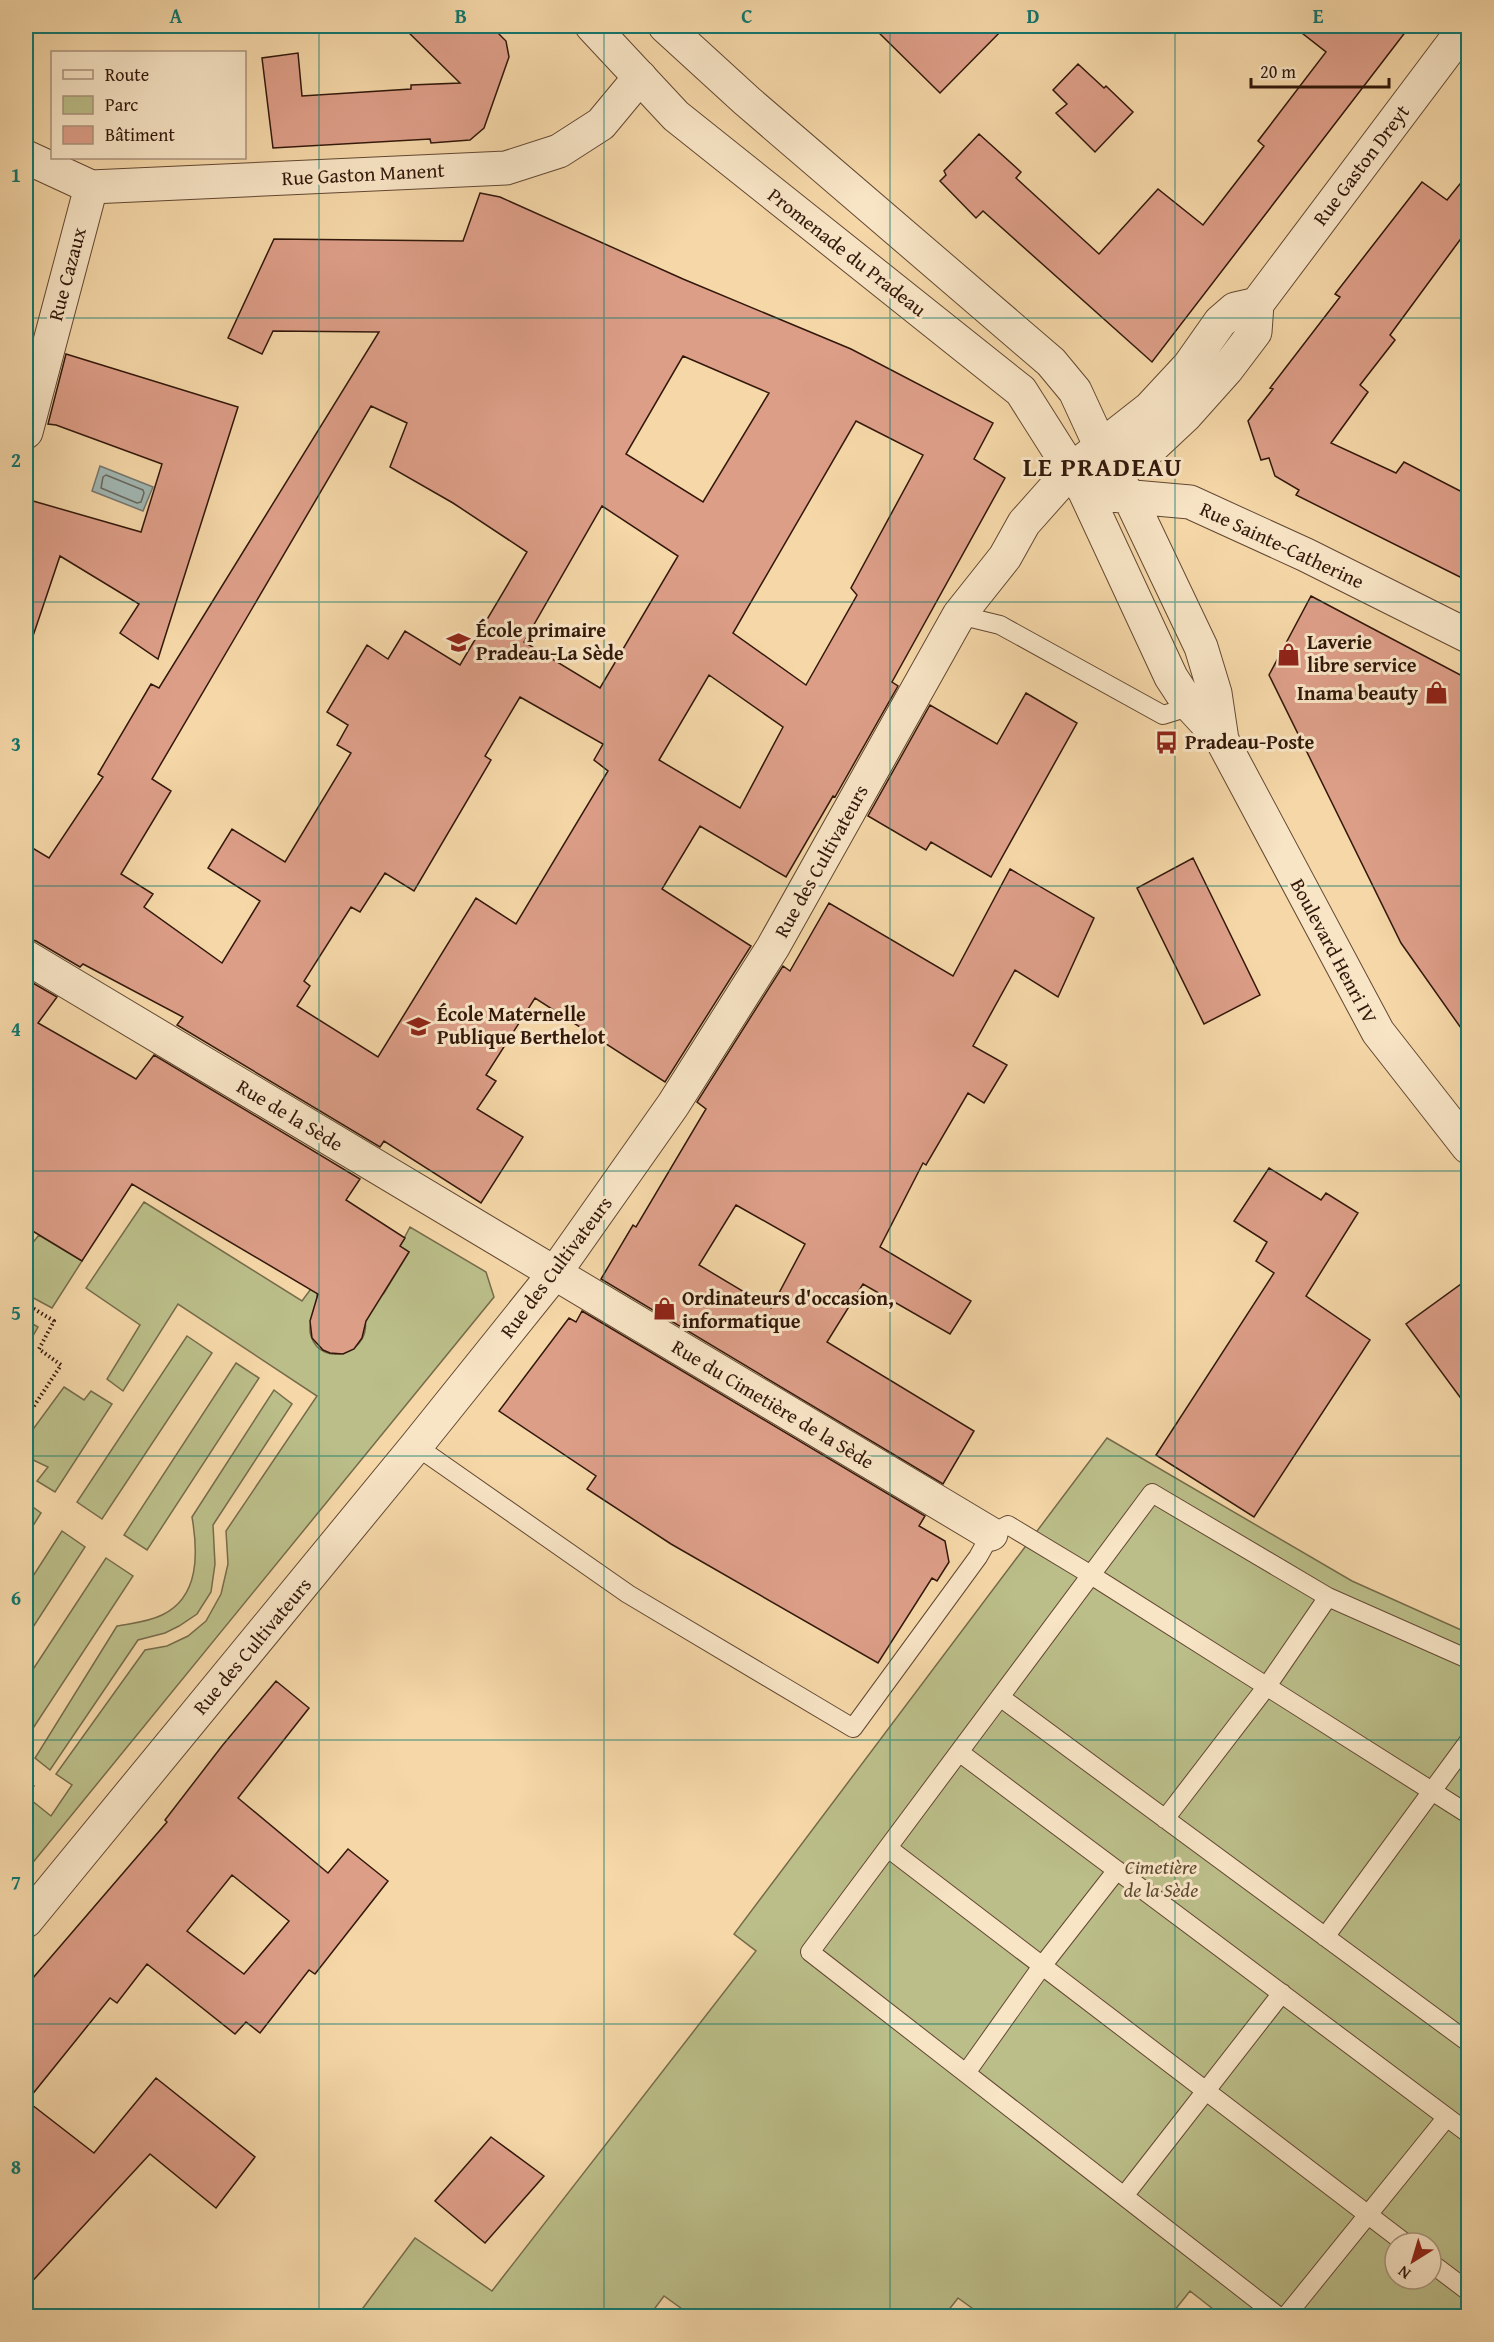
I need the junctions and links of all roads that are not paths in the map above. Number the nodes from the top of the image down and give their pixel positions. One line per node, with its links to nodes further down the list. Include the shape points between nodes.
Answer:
1 (592, 26): 4 (street, Promenade du Pradeau)
2 (665, 26): 8 (street, via 1051,362 1075,391)
3 (1466, 26): 8 (street, Rue Gaston Dreyt, via 1257,304 1255,332 1227,369 1153,446)
4 (640, 77): 6 (street, Rue Gaston Manent, via 601,124 559,151 506,168); 9 (street, Promenade du Pradeau, via 676,116 1021,391)
5 (26, 157): 6 (street, Rue Gaston Manent)
6 (91, 187): 7 (street, Rue Cazaux)
7 (26, 432)
8 (1114, 471): 9 (street, Rue Sainte-Catherine); 9 (street, Rue Gaston Dreyt); 11 (street, Rue Sainte-Catherine, via 1306,555); 13 (street, Boulevard Henri IV, via 1201,647 1215,693)
9 (1078, 481): 10 (street, Rue des Cultivateurs, via 1024,523 1005,557); 12 (street, Boulevard Henri IV, via 1171,676)
10 (959, 615): 12 (lane, via 1000,625 1163,715); 16 (street, Rue des Cultivateurs, via 773,947 673,1105)
11 (1468, 636)
12 (1188, 703): 13 (street, Boulevard Henri IV)
13 (1222, 740): 15 (street, Boulevard Henri IV, via 1378,1032)
14 (26, 957): 16 (street, Rue de la Sède)
15 (1468, 1147)
16 (554, 1274): 17 (street, Rue des Cultivateurs); 18 (street, Rue du Cimetière de la Sède)
17 (416, 1446): 18 (lane, via 628,1594 853,1728); 31 (street, Rue des Cultivateurs)
18 (991, 1534): 19 (lane, via 1008,1525)
19 (1091, 1575): 20 (lane, via 1152,1493); 22 (lane); 23 (lane)
20 (1328, 1597): 21 (lane); 22 (lane)
21 (1468, 1659)
22 (1267, 1686): 26 (lane); 28 (lane)
23 (1000, 1697): 25 (lane); 28 (lane)
24 (1468, 1742): 26 (lane)
25 (959, 1752): 29 (lane); 30 (lane)
26 (1434, 1792): 27 (lane); 32 (lane)
27 (1468, 1814)
28 (1165, 1819): 32 (lane)
29 (888, 1848): 33 (lane); 36 (lane, via 810,1952)
30 (1117, 1870): 33 (lane); 34 (lane)
31 (26, 1921)
32 (1325, 1937): 35 (lane)
33 (1042, 1966): 36 (lane); 37 (lane)
34 (1282, 1993): 37 (lane); 38 (lane)
35 (1468, 2042)
36 (966, 2073): 40 (lane)
37 (1206, 2092): 40 (lane); 41 (lane)
38 (1447, 2117): 39 (lane); 41 (lane)
39 (1468, 2133)
40 (1124, 2196): 45 (lane)
41 (1368, 2215): 42 (lane); 46 (lane)
42 (1389, 2231)
43 (1443, 2272): 44 (lane)
44 (1468, 2291)
45 (1278, 2316)
46 (1286, 2316)

